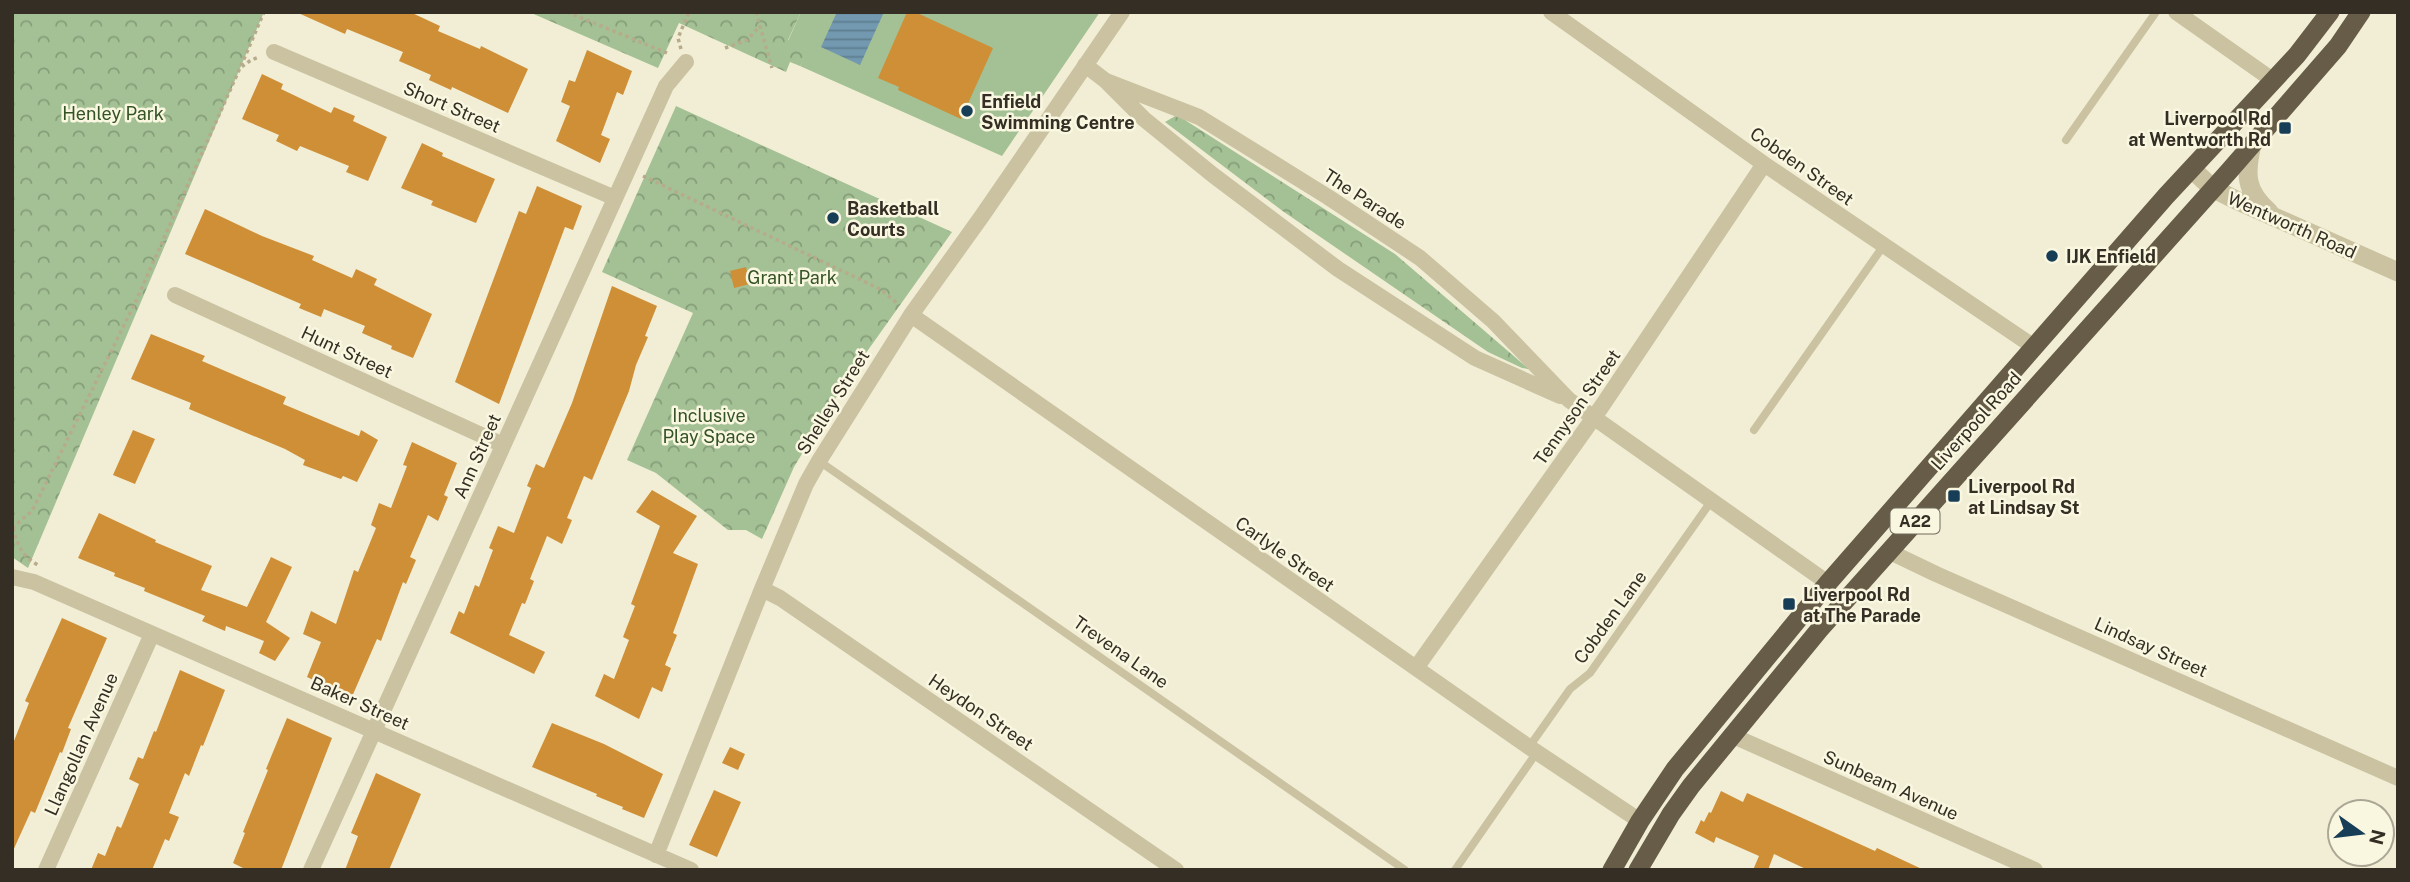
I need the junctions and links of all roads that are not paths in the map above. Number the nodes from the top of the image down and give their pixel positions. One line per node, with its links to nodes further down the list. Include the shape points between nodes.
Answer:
1 (1122, 12): 9 (street, Shelley Street)
2 (1551, 12): 14 (street, Cobden Street)
3 (2156, 12): 12 (lane)
4 (2176, 12): 10 (street)
5 (2330, 12): 10 (highway, Liverpool Road / A22)
6 (2361, 12): 13 (highway, Liverpool Road / A22, via 2338,46)
7 (274, 52): 17 (street, Short Street)
8 (686, 62): 17 (street, Ann Street, via 666,86)
9 (1085, 65): 11 (street, The Parade); 22 (street, Shelley Street, via 982,216)
10 (2274, 80): 15 (highway, Liverpool Road / A22)
11 (1106, 81): 24 (street, The Parade, via 1153,127 1338,269 1475,358); 24 (street, The Parade, via 1199,117 1420,258 1493,321)
12 (2066, 140)
13 (2252, 144): 16 (highway, Liverpool Road / A22); 18 (street, via 2247,166 2252,193)
14 (1764, 164): 19 (street, Cobden Street); 25 (street, Tennyson Street)
15 (2192, 169): 16 (street, Wentworth Road); 23 (highway, Liverpool Road / A22)
16 (2212, 188): 18 (street, Wentworth Road); 30 (highway, Liverpool Road / A22)
17 (615, 198): 27 (street, Ann Street)
18 (2276, 218): 20 (street, Wentworth Road)
19 (1884, 246): 23 (street, Cobden Street); 26 (lane)
20 (2398, 272)
21 (175, 295): 27 (street, Hunt Street)
22 (908, 312): 28 (street, Shelley Street); 35 (street, Carlyle Street)
23 (2034, 347): 32 (highway, Liverpool Road / A22)
24 (1569, 400): 25 (street, The Parade)
25 (1594, 418): 29 (street, The Parade); 35 (street, Tennyson Street)
26 (1754, 429)
27 (503, 445): 36 (street, Ann Street)
28 (819, 461): 33 (street, Shelley Street); 46 (lane, Trevena Lane)
29 (1712, 500): 32 (street, The Parade); 38 (lane, Cobden Lane, via 1590,673 1570,689)
30 (1888, 551): 37 (highway, Liverpool Road / A22); 39 (street, Lindsay Street)
31 (12, 577): 34 (street, Baker Street, via 34,582)
32 (1828, 583): 40 (highway, Liverpool Road / A22, via 1681,761)
33 (762, 589): 41 (street, Shelley Street); 45 (street, Heydon Street)
34 (152, 634): 36 (street, Baker Street); 42 (street, Llangollan Avenue)
35 (1416, 668): 38 (street, Carlyle Street)
36 (374, 730): 41 (street, Baker Street); 43 (street, Ann Street)
37 (1731, 735): 49 (highway, Liverpool Road / A22, via 1671,814); 50 (street, Sunbeam Avenue)
38 (1533, 750): 40 (street, Carlyle Street); 47 (lane)
39 (2398, 778)
40 (1640, 821): 48 (highway, Liverpool Road / A22)
41 (656, 855): 44 (street, Baker Street)
42 (46, 870)
43 (311, 870)
44 (691, 870)
45 (1176, 870)
46 (1405, 870)
47 (1455, 870)
48 (1612, 870)
49 (1638, 870)
50 (2035, 870)

